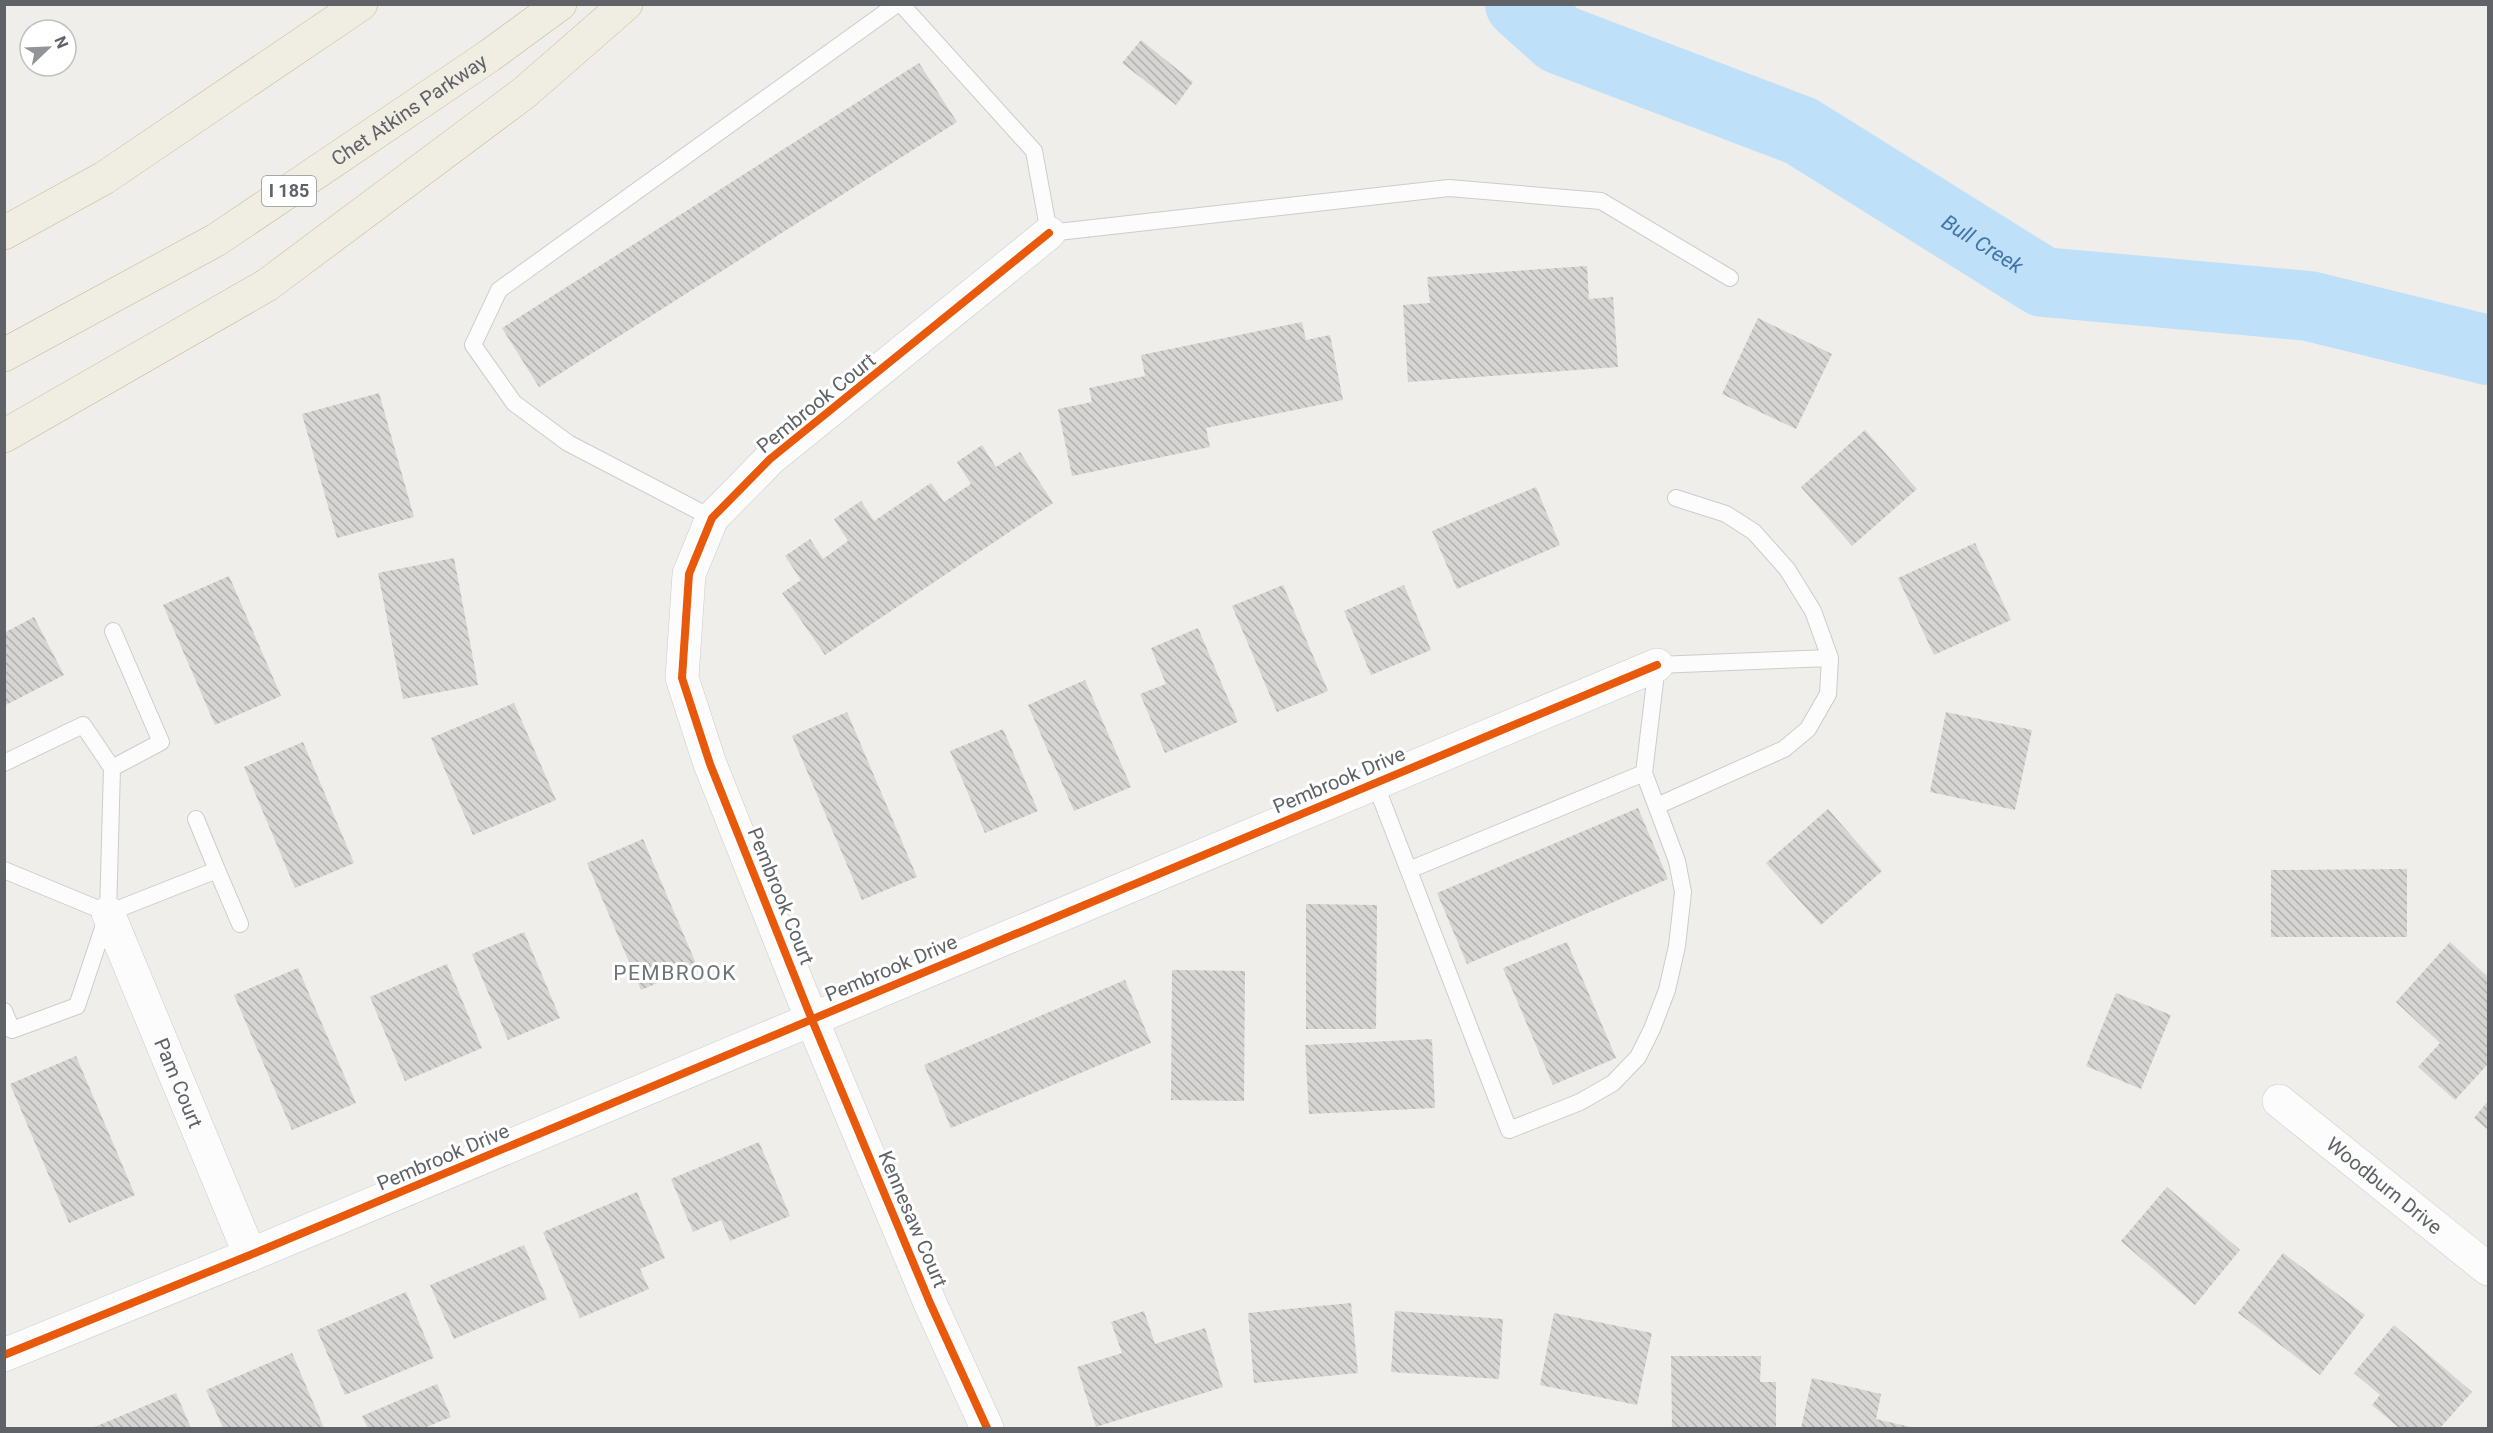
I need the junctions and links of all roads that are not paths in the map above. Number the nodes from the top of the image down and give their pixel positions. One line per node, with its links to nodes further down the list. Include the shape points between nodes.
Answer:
1 (361, 4): 5 (highway, via 104,178)
2 (560, 4): 8 (highway, Chet Atkins Parkway / I 185, via 216,240)
3 (626, 4): 9 (highway, via 524,93 267,285)
4 (899, 4): 6 (lane, via 1034,151); 11 (lane, via 499,290 473,345 514,403 559,436)
5 (4, 233)
6 (1049, 233): 7 (lane, via 1449,188 1601,201); 11 (street, Pembrook Court, via 770,459)
7 (1730, 278)
8 (4, 355)
9 (4, 436)
10 (1676, 498): 13 (lane, via 1726,514 1754,532 1787,569 1814,611)
11 (712, 518): 27 (street, Pembrook Court, via 689,574 682,678 710,764)
12 (113, 632): 16 (lane, via 161,742)
13 (1830, 658): 14 (lane); 19 (lane, via 1828,694 1808,729 1784,749)
14 (1657, 665): 17 (lane); 18 (street, Pembrook Drive)
15 (4, 763): 16 (lane, via 83,725)
16 (112, 768): 24 (lane)
17 (1644, 773): 19 (lane); 23 (lane)
18 (1375, 783): 23 (lane); 27 (street, Pembrook Drive)
19 (1657, 806): 23 (lane, via 1677,861 1683,892 1677,946 1652,1029 1638,1058 1613,1083 1580,1102 1509,1130)
20 (196, 819): 22 (lane)
21 (4, 870): 24 (lane)
22 (217, 870): 24 (lane); 25 (lane)
23 (1409, 870)
24 (108, 913): 26 (lane, via 77,1006 12,1030); 29 (street, Pam Court)
25 (240, 924)
26 (4, 1011)
27 (812, 1020): 29 (street, Pembrook Drive); 32 (street, Kennesaw Court, via 930,1303)
28 (2279, 1101): 30 (street, Woodburn Drive)
29 (250, 1256): 31 (street, Pembrook Drive)
30 (2488, 1269)
31 (4, 1355)
32 (987, 1428)

